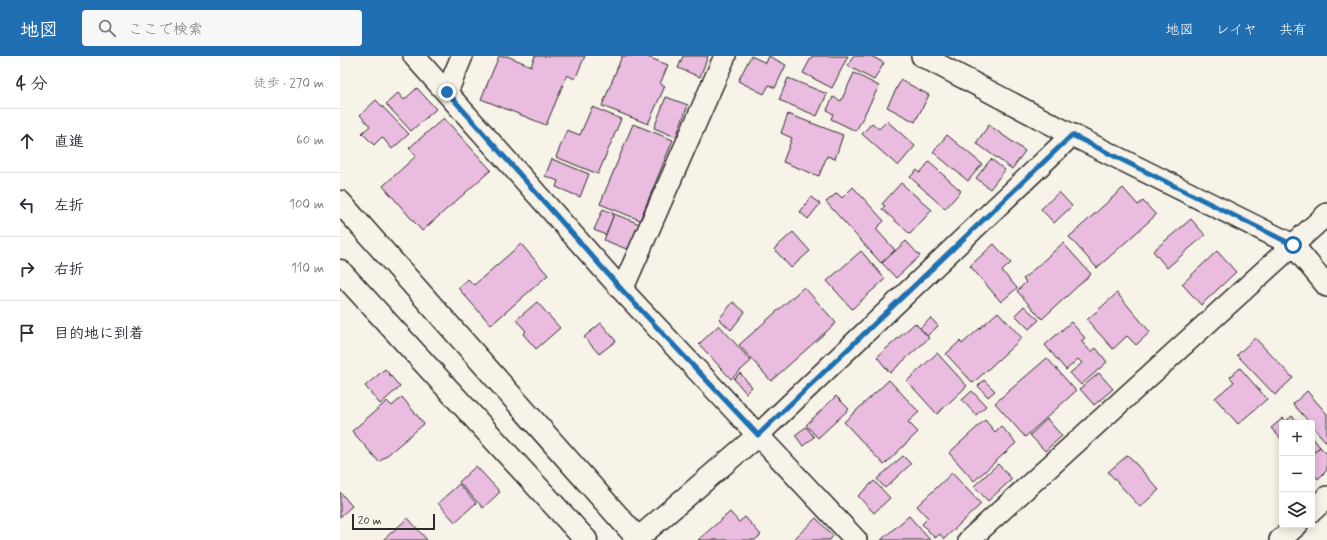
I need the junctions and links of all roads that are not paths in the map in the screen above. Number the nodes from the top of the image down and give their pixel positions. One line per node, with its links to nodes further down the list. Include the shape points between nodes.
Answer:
1 (414, 56): 5 (street)
2 (462, 56): 5 (street)
3 (725, 56): 12 (street)
4 (922, 56): 6 (street)
5 (447, 92): 12 (street)
6 (1072, 135): 9 (street); 13 (street)
7 (340, 202): 17 (street)
8 (1327, 214): 9 (street)
9 (1293, 245): 11 (street); 20 (street)
10 (340, 271): 18 (street)
11 (1327, 286)
12 (622, 290): 13 (street)
13 (758, 435): 17 (street); 19 (street)
14 (1327, 497): 15 (street)
15 (1315, 508)
16 (1294, 528): 21 (street)
17 (638, 539)
18 (586, 540)
19 (856, 540)
20 (969, 540)
21 (1280, 540)

